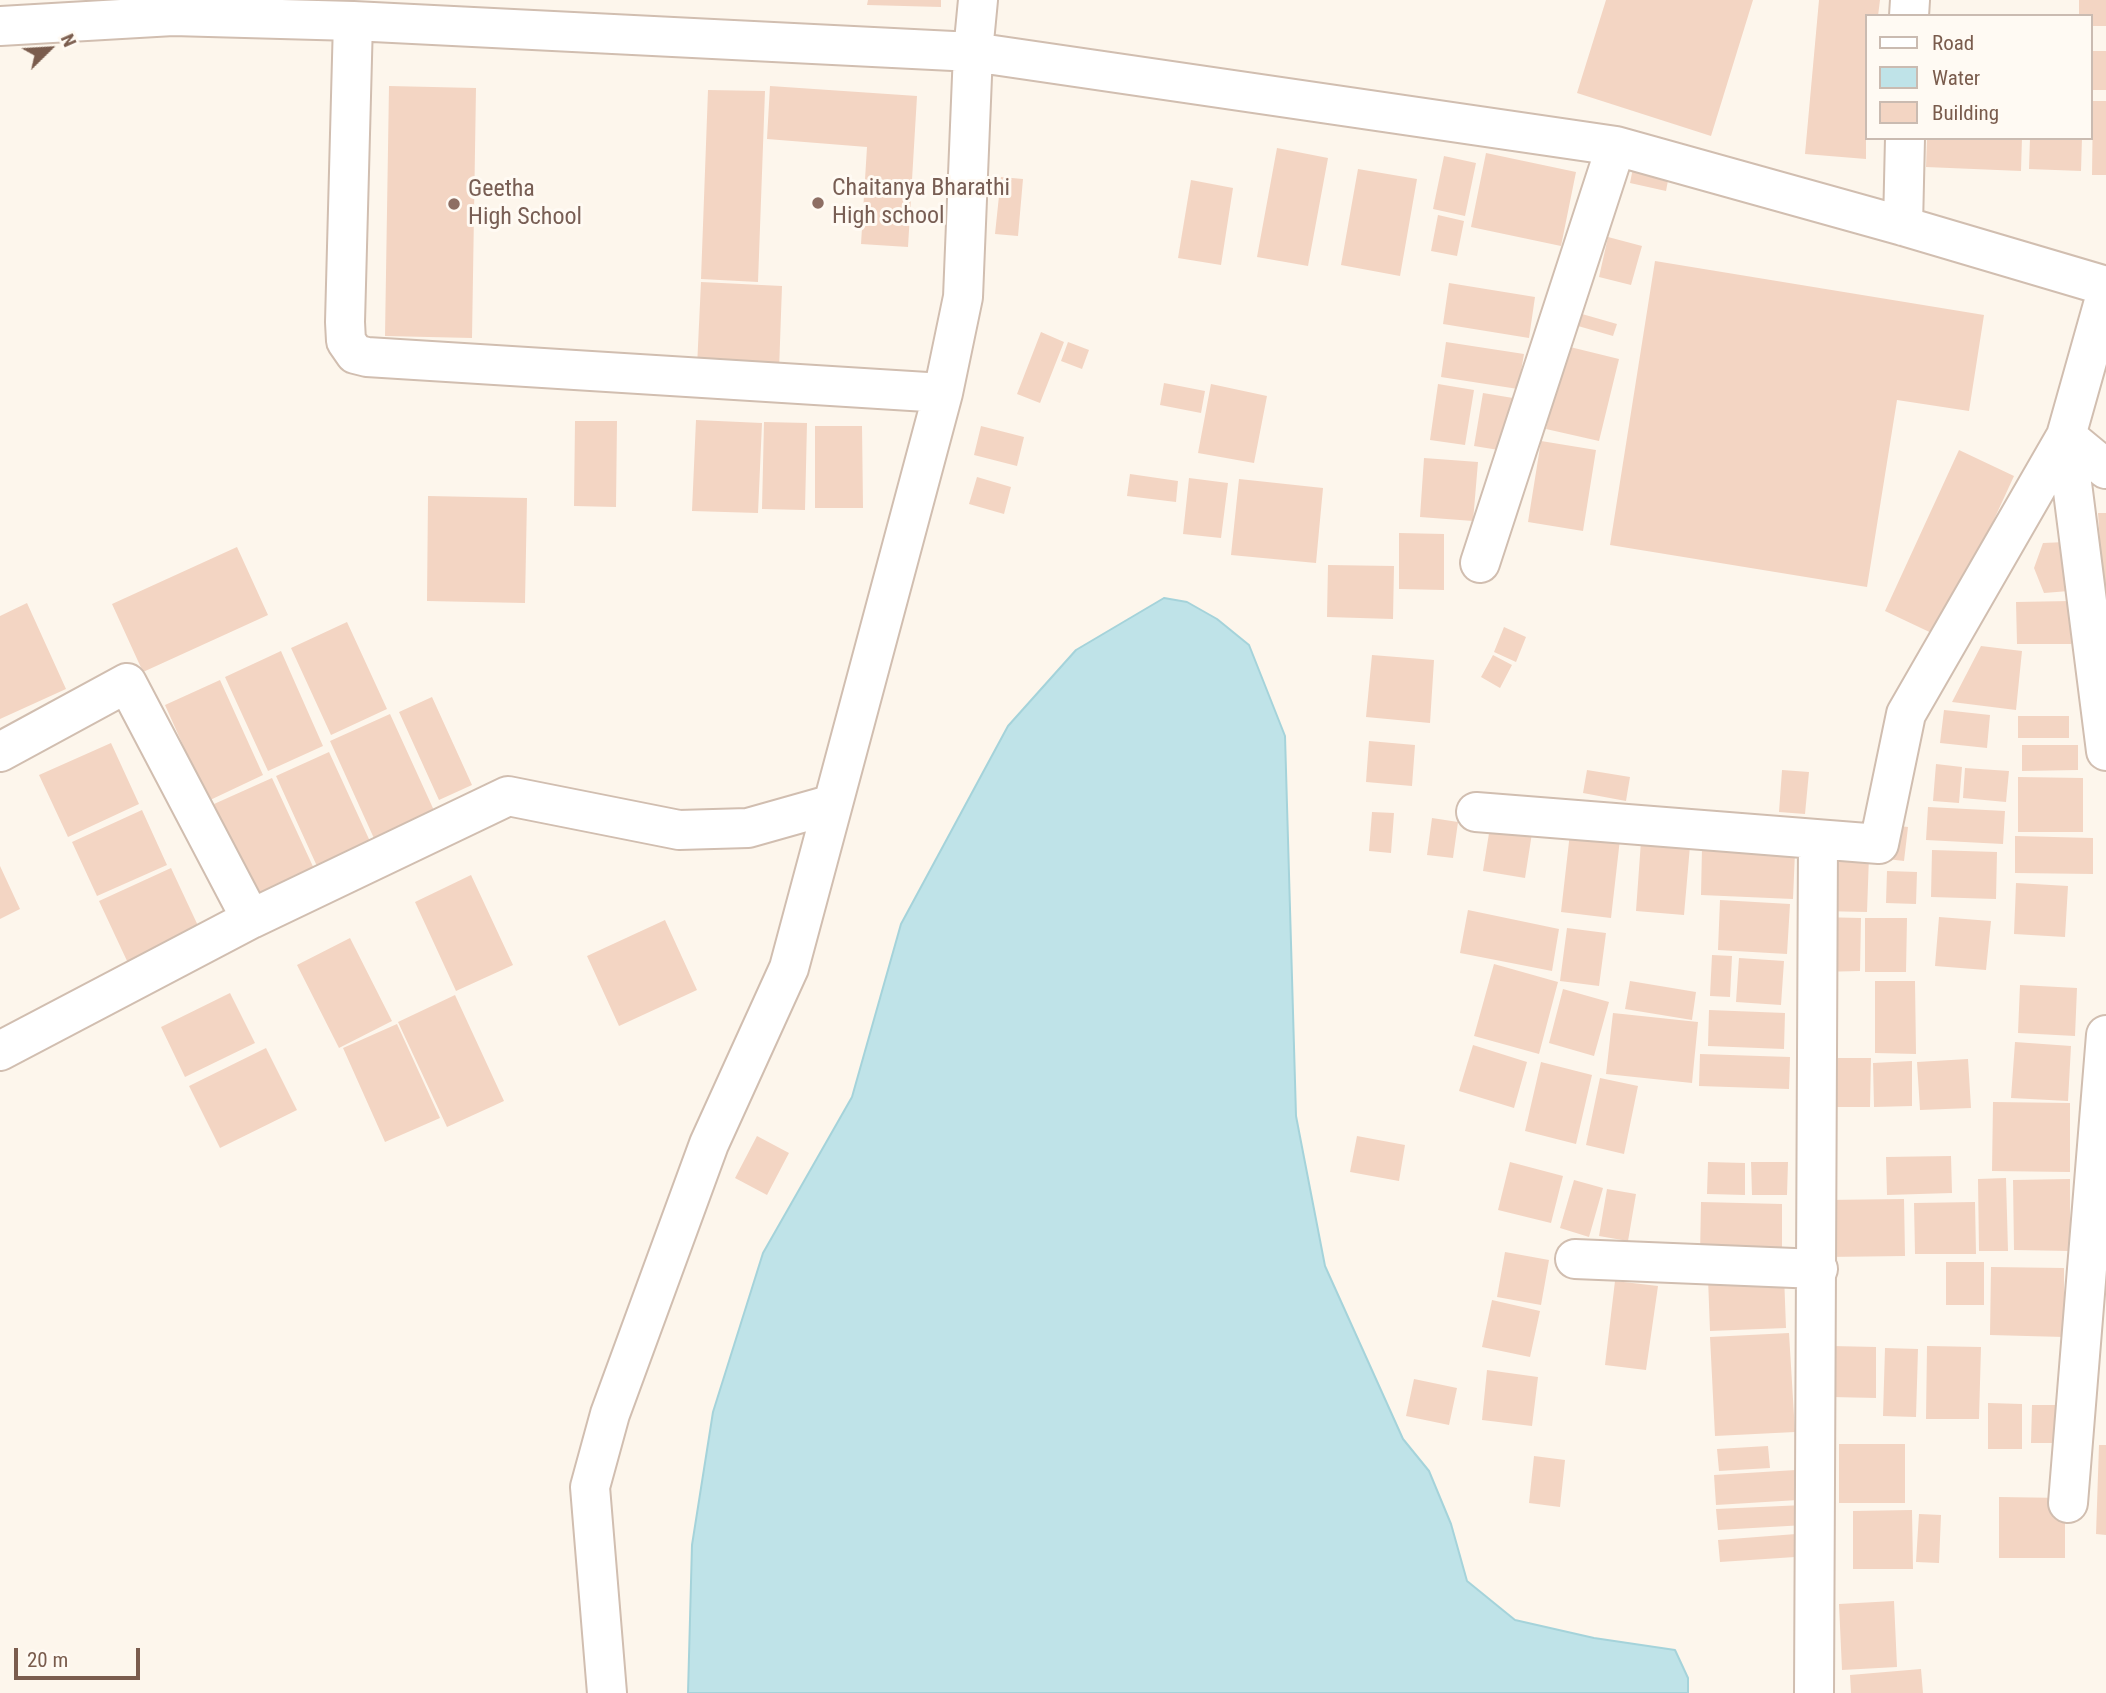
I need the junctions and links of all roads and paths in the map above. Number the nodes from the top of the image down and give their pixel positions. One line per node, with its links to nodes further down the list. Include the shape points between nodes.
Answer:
1 (978, 0): 5 (street)
2 (172, 8): 3 (street); 4 (street)
3 (335, 14): 5 (street); 11 (street, via 346,341 355,354)
4 (0, 26)
5 (973, 52): 7 (street); 11 (street, via 963,297)
6 (1905, 140): 8 (street)
7 (1616, 146): 8 (street); 14 (street)
8 (1903, 226): 9 (street)
9 (2106, 286)
10 (2106, 293): 12 (street)
11 (943, 393): 17 (street)
12 (2066, 436): 13 (street); 15 (street); 19 (street, via 1906,713 1879,844)
13 (2106, 469)
14 (1480, 564)
15 (2106, 751)
16 (0, 752): 20 (street, via 127,683)
17 (833, 804): 20 (street, via 748,828 679,830 508,796); 26 (street, via 789,968 709,1144 610,1414 590,1487)
18 (1476, 812): 19 (street)
19 (1818, 841): 24 (street)
20 (251, 919): 22 (street)
21 (2106, 1035): 25 (street)
22 (0, 1051)
23 (1575, 1259): 24 (street)
24 (1818, 1269): 27 (street)
25 (2068, 1503)
26 (607, 1693)
27 (1814, 1693)

